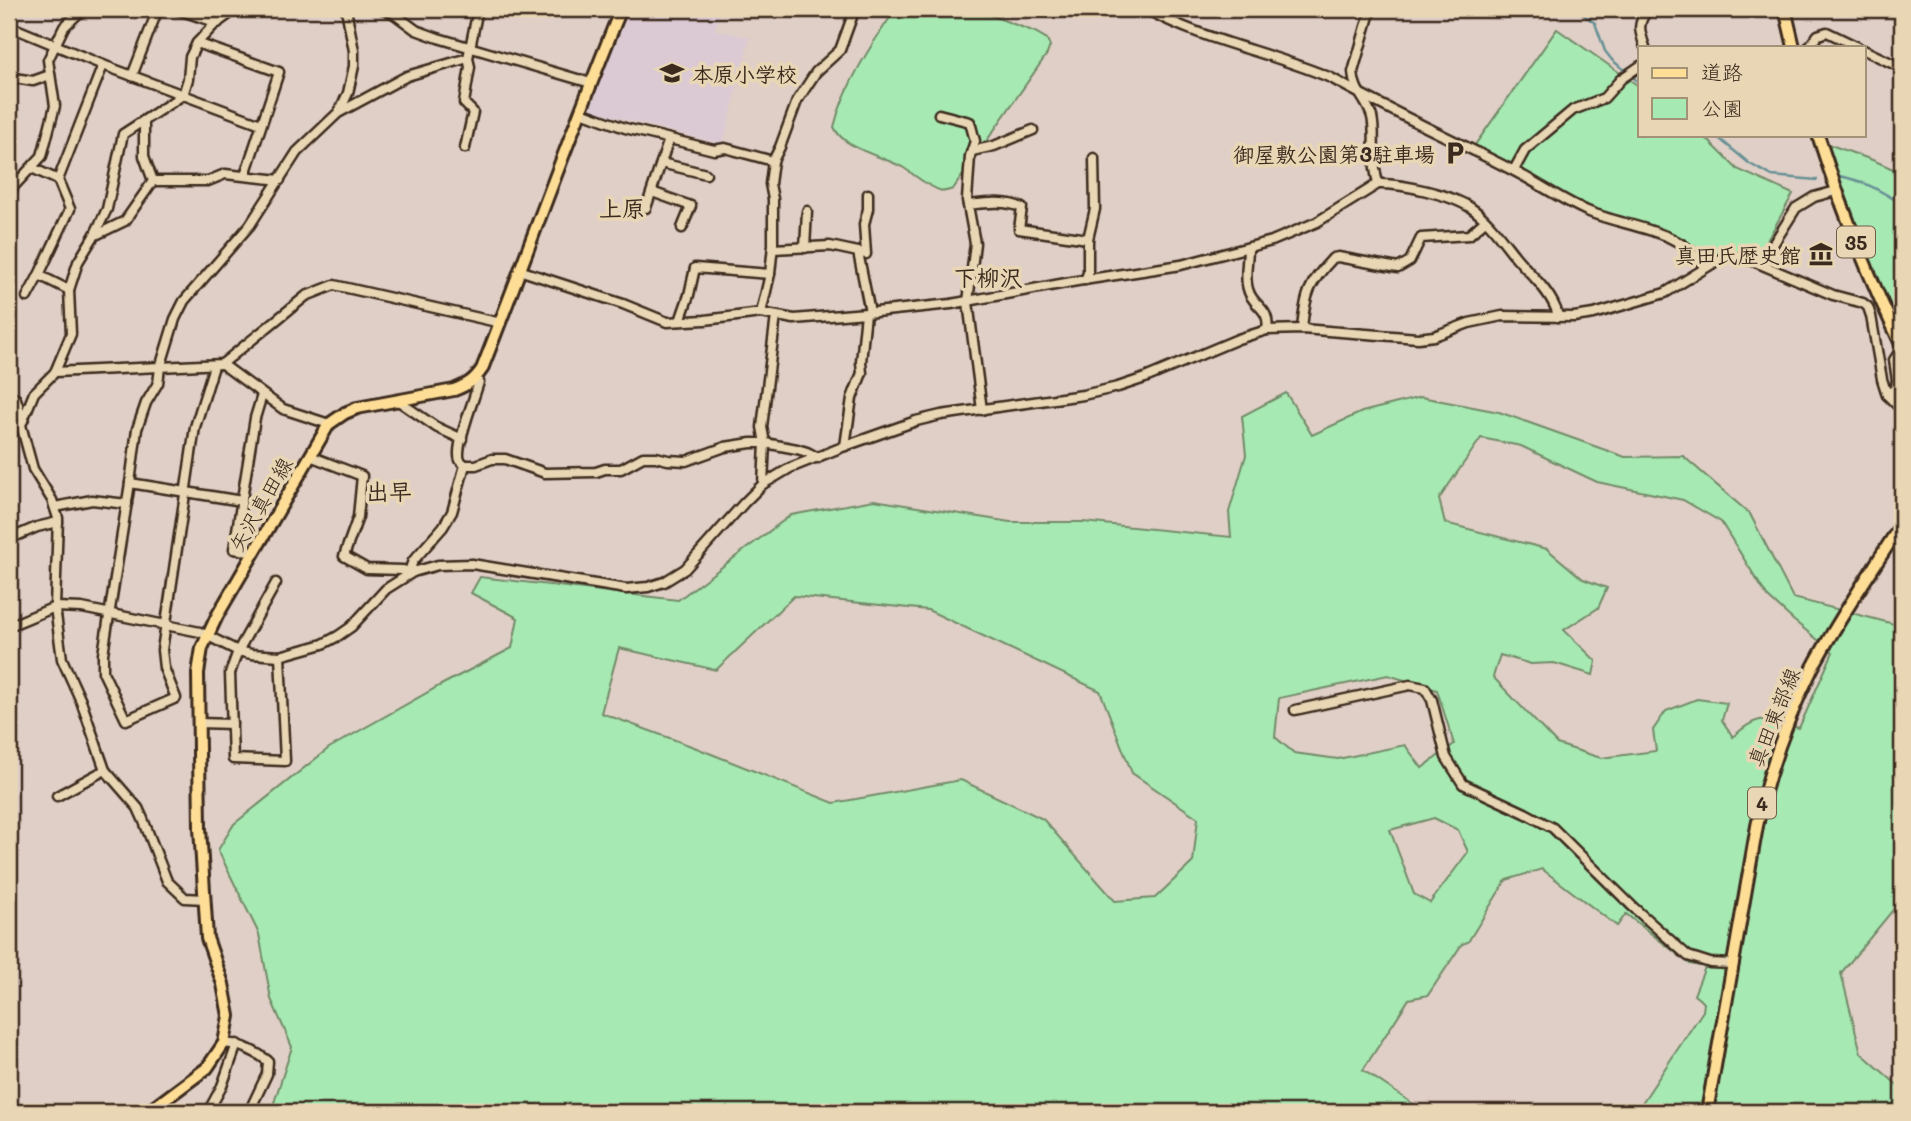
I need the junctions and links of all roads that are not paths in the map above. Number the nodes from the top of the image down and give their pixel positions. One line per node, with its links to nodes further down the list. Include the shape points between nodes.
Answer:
1 (83, 9): 17 (street, via 64,27)
2 (158, 9): 28 (street)
3 (176, 9): 14 (street)
4 (232, 9): 14 (street)
5 (346, 9): 34 (street, via 354,66)
6 (382, 9): 23 (street)
7 (478, 9): 23 (street)
8 (621, 9): 30 (main road)
9 (855, 9): 44 (street, via 840,50 816,72 797,101)
10 (1146, 9): 31 (street, via 1214,39 1306,67)
11 (1371, 9): 31 (street, via 1353,72)
12 (1648, 9): 18 (street, via 1639,24)
13 (1783, 9): 19 (main road)
14 (218, 23): 16 (street)
15 (9, 26): 17 (street)
16 (197, 43): 32 (street); 37 (street, via 279,72)
17 (55, 46): 24 (street); 27 (street, via 48,60)
18 (1645, 46)
19 (1794, 46)
20 (1810, 46): 21 (street, via 1827,32)
21 (1856, 46)
22 (1866, 51): 26 (street)
23 (469, 54): 30 (street); 34 (street, via 407,76); 41 (street, via 464,103 473,111)
24 (103, 65): 28 (street); 50 (street)
25 (1638, 67): 47 (street, via 1604,97 1573,110 1525,150)
26 (1902, 68)
27 (50, 75): 29 (street, via 33,81); 46 (street, via 55,106 42,156)
28 (132, 76): 32 (street)
29 (9, 77)
30 (591, 83): 33 (main road)
31 (1358, 93): 47 (street); 53 (street, via 1374,125)
32 (183, 95): 36 (street); 37 (street)
33 (581, 112): 40 (street); 71 (main road)
34 (338, 113): 51 (street, via 298,152)
35 (939, 114): 42 (street, via 970,122 975,141)
36 (144, 121): 52 (street, via 144,156); 63 (street, via 123,134 107,209)
37 (261, 124): 49 (street)
38 (1033, 130): 42 (street)
39 (1818, 136): 54 (main road, 35)
40 (669, 139): 44 (street); 45 (street)
41 (465, 148)
42 (972, 151): 57 (street)
43 (1094, 158): 64 (street, via 1095,209)
44 (773, 161): 67 (street)
45 (662, 163): 48 (street); 55 (street)
46 (32, 168): 50 (street); 61 (street, via 10,194)
47 (1514, 170): 70 (street, via 1588,211 1672,239 1690,249)
48 (706, 174)
49 (245, 175): 51 (street); 52 (street, via 225,174 208,181)
50 (58, 180): 73 (street, via 70,209)
51 (280, 180): 88 (street, via 250,225 184,301)
52 (153, 181): 63 (street, via 125,221)
53 (1378, 184): 60 (street, via 1437,194 1469,206); 66 (street, via 1317,222)
54 (1836, 191): 69 (street, via 1796,208 1767,254); 86 (main road, 35)
55 (652, 192): 58 (street); 62 (street, via 691,206)
56 (868, 194): 68 (street, via 866,254)
57 (968, 205): 64 (street, via 1018,205 1022,208 1019,229); 77 (street, via 975,243)
58 (646, 208)
59 (807, 211): 65 (street)
60 (1485, 221): 81 (street, via 1551,300); 84 (street, via 1469,235 1421,238 1410,261 1398,268 1333,258 1310,286)
61 (9, 225)
62 (682, 228)
63 (94, 236): 75 (street, via 78,262)
64 (1088, 239): 74 (street)
65 (805, 248): 67 (street); 68 (street, via 830,246)
66 (1248, 248): 74 (street, via 1181,265); 85 (street, via 1247,288 1267,316)
67 (773, 249): 72 (street)
68 (858, 253): 79 (street)
69 (1752, 261): 70 (street, via 1725,256); 93 (street, via 1868,307)
70 (1705, 267): 81 (street, via 1665,293 1594,314)
71 (519, 270): 82 (street, via 667,322); 83 (main road)
72 (769, 274): 78 (street); 82 (street, via 695,268)
73 (39, 275): 75 (street); 76 (street)
74 (1085, 280): 77 (street)
75 (69, 290): 89 (street, via 71,334)
76 (27, 297)
77 (968, 302): 79 (street); 96 (street)
78 (761, 313): 80 (street); 82 (street)
79 (868, 313): 80 (street, via 794,319); 102 (street, via 862,373 852,398)
80 (776, 316): 101 (street, via 762,426)
81 (1558, 317): 84 (street, via 1502,316 1418,338)
82 (680, 321)
83 (501, 323): 87 (street, via 334,285 306,296); 90 (main road)
84 (1302, 329): 85 (street)
85 (1267, 330): 96 (street, via 1118,387)
86 (1902, 347): 93 (street, via 1894,360 1896,388)
87 (218, 365): 88 (street); 92 (street); 108 (street, via 195,427)
88 (160, 368): 89 (street); 106 (street, via 158,383 136,429)
89 (55, 372): 91 (street)
90 (476, 378): 95 (main road, via 454,390); 100 (street, via 479,382)
91 (34, 393): 94 (street); 98 (street)
92 (262, 395): 99 (street, via 283,409); 109 (street)
93 (1887, 395): 97 (street)
94 (11, 398): 98 (street)
95 (397, 400): 99 (main road, via 357,408); 100 (street)
96 (982, 410): 102 (street, via 916,421)
97 (1902, 410)
98 (23, 420): 111 (street, via 20,425 33,469)
99 (329, 424): 103 (main road, 矢沢真田線)
100 (462, 439): 105 (street, via 459,455)
101 (765, 443): 104 (street); 105 (street, via 725,447 686,461 648,456 621,469 596,472 544,473 505,459); 107 (street)
102 (845, 446): 104 (street)
103 (310, 456): 115 (main road, 矢沢真田線); 116 (street, via 362,476 358,517 344,556 367,569)
104 (818, 458): 107 (street)
105 (465, 465): 116 (street, via 452,512 414,561)
106 (130, 483): 108 (street); 110 (street)
107 (763, 484): 116 (street, via 685,569 648,587 598,586 472,564 438,565)
108 (185, 493): 109 (street); 120 (street)
109 (242, 501): 115 (street, via 234,549)
110 (127, 504): 111 (street, via 92,500); 119 (street)
111 (55, 507): 112 (street)
112 (58, 522): 114 (street); 118 (street)
113 (1902, 523): 131 (main road, 真田東部線 / 4, via 1828,641 1789,720 1764,792)
114 (9, 540)
115 (254, 552): 122 (main road, 矢沢真田線)
116 (413, 572): 124 (street, via 386,589 338,636)
117 (276, 583): 123 (street)
118 (55, 607): 119 (street); 121 (street); 128 (street, via 62,659)
119 (109, 613): 120 (street); 120 (street, via 103,672 126,720 176,698 164,668)
120 (166, 625): 122 (street)
121 (9, 626)
122 (208, 635): 123 (street); 126 (main road, 矢沢真田線, via 199,660)
123 (238, 651): 124 (street); 127 (street, via 230,673)
124 (279, 656): 127 (street, via 285,761 233,759)
125 (1294, 710): 131 (street, via 1410,685 1425,688 1446,757 1463,784 1553,828 1681,951 1710,963)
126 (199, 723): 127 (street); 130 (main road, 矢沢真田線)
127 (232, 724)
128 (105, 770): 129 (street); 130 (street, via 138,808 167,881 185,898)
129 (57, 796)
130 (205, 899): 132 (main road, 矢沢真田線, via 207,938 229,1016)
131 (1732, 964): 137 (main road, 真田東部線 / 4)
132 (224, 1043): 133 (street); 134 (main road, via 207,1068)
133 (237, 1044): 135 (street); 136 (street, via 268,1061 267,1074)
134 (148, 1112)
135 (208, 1112)
136 (248, 1112)
137 (1707, 1112)

